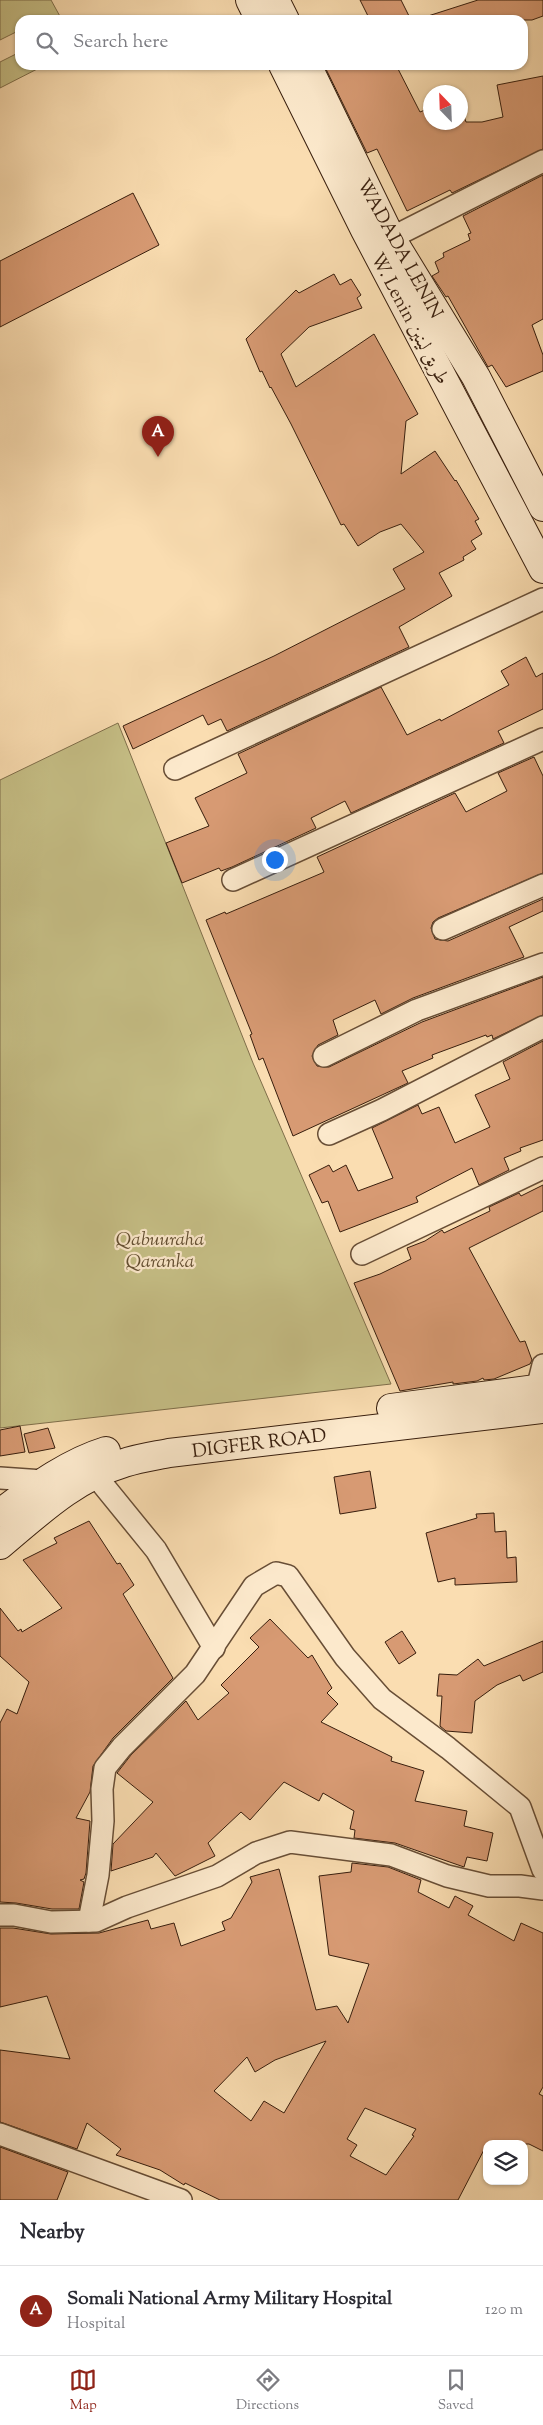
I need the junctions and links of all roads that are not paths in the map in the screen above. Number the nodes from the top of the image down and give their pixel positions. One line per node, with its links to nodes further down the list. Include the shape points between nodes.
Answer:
1 (250, 0): 3 (street)
2 (275, 0): 4 (street)
3 (258, 15)
4 (282, 15)
5 (285, 70): 10 (street, W. Lenin طريق لينين, via 365,230)
6 (309, 70): 8 (street, WADADA LENIN)
7 (543, 161): 8 (street)
8 (391, 238): 9 (street, WADADA LENIN, via 476,377)
9 (543, 507)
10 (543, 569)
11 (543, 599): 13 (street)
12 (543, 740): 14 (street)
13 (175, 769)
14 (233, 880)
15 (543, 885): 16 (street)
16 (443, 929)
17 (543, 964): 19 (street, via 417,1010)
18 (543, 1028): 20 (street)
19 (324, 1056)
20 (329, 1134)
21 (543, 1168): 22 (street)
22 (362, 1254)
23 (541, 1388): 24 (street, DIGFER ROAD, via 169,1453 123,1463); 26 (street, DIGFER ROAD, via 143,1441 95,1455)
24 (95, 1475): 28 (street, DIGFER ROAD, via 60,1496); 29 (street, via 156,1550)
25 (0, 1478): 26 (street)
26 (43, 1481): 27 (street, DIGFER ROAD)
27 (0, 1513)
28 (0, 1545)
29 (214, 1648): 30 (street, via 254,1586 276,1574 288,1576 345,1657 382,1699 520,1807); 33 (street, via 195,1674 105,1768 102,1789 104,1821 98,1875)
30 (543, 1870)
31 (543, 1889): 33 (street, via 489,1886 447,1876 391,1855 290,1842 256,1853 217,1876 96,1921)
32 (0, 1915): 33 (street, via 51,1922)
33 (88, 1921)
34 (0, 2134): 35 (street)
35 (181, 2200)

